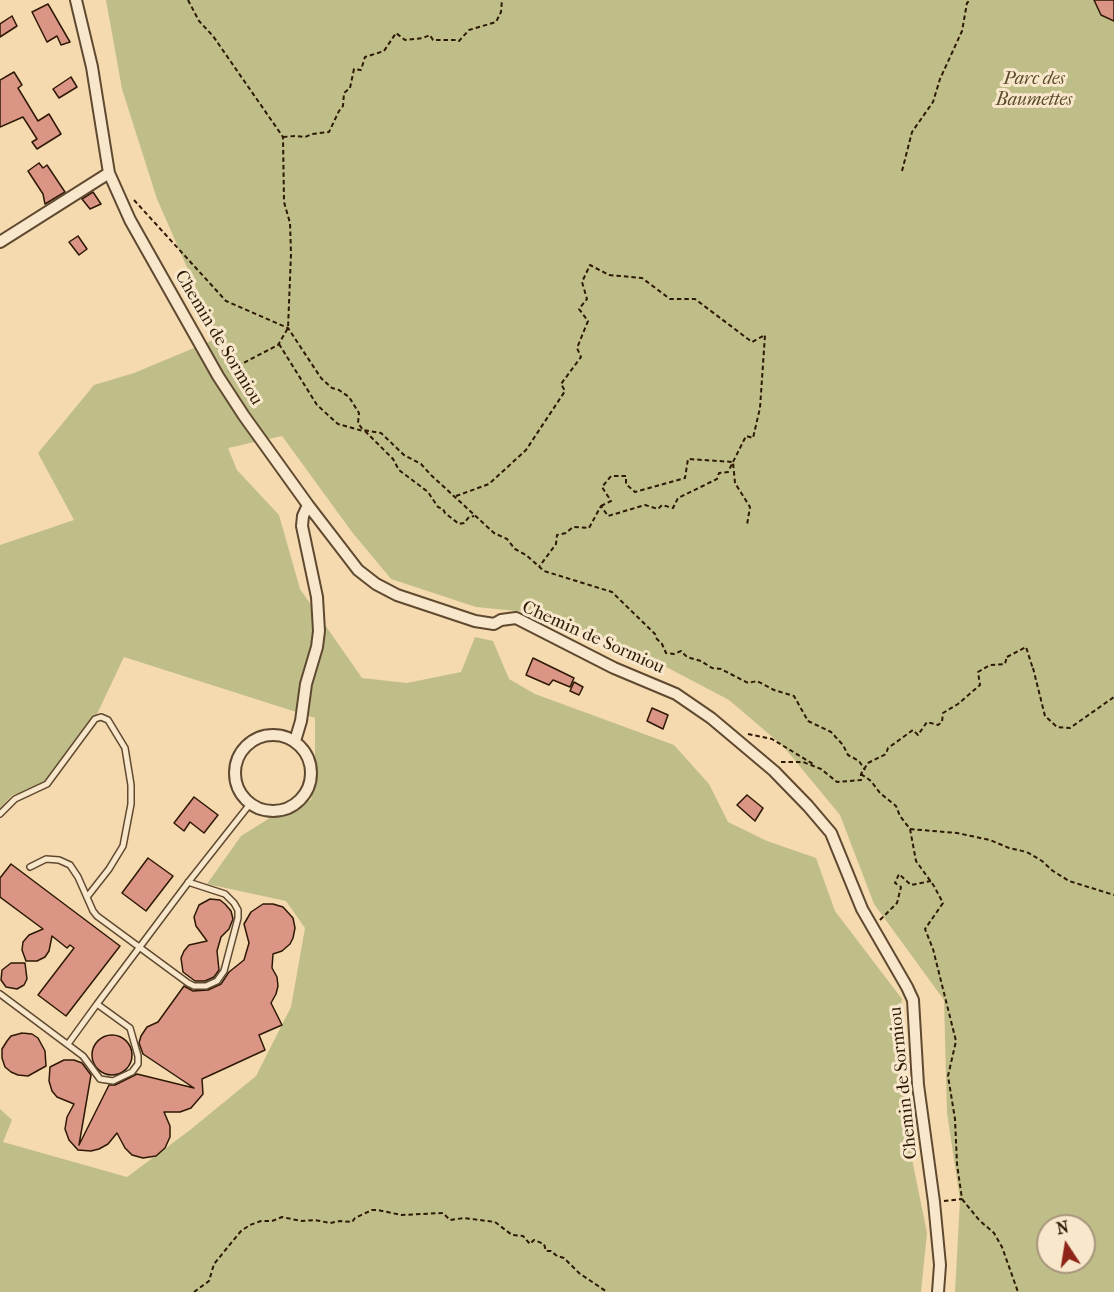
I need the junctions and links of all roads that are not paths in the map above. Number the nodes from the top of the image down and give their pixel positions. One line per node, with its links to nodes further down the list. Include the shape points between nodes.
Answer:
1 (76, 0): 2 (street, Chemin de Sormiou, via 92,67)
2 (109, 173): 3 (street); 4 (street, Chemin de Sormiou, via 130,220 219,376)
3 (0, 242)
4 (308, 505): 5 (street, via 302,526 317,597 319,631); 15 (street, Chemin de Sormiou, via 358,570 384,588 486,624 508,618 523,620 686,700 765,763 831,833 862,909 911,994 940,1265)
5 (295, 741): 6 (street, via 266,735 242,751 235,779); 6 (street, via 309,758 311,769 311,780 301,799 282,810 260,809)
6 (250, 804): 9 (lane)
7 (0, 814): 10 (lane, via 15,799 47,784 95,719 108,720 125,748 131,785 130,814 118,855)
8 (30, 867): 10 (lane, via 46,859 66,862 75,870)
9 (188, 882): 11 (lane); 11 (lane, via 225,894 238,910 222,977 213,984 194,986)
10 (87, 897): 11 (lane, via 97,916)
11 (139, 948): 13 (lane)
12 (0, 994): 14 (lane)
13 (97, 1004): 14 (lane); 14 (lane, via 130,1028 138,1056 135,1069 113,1081 103,1081)
14 (68, 1044)
15 (938, 1292)

